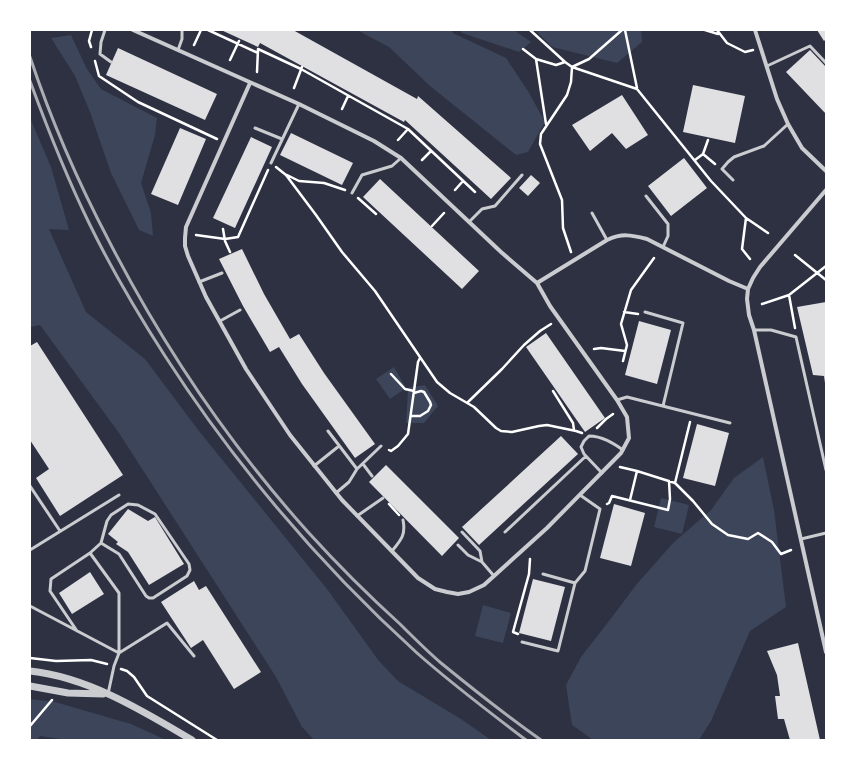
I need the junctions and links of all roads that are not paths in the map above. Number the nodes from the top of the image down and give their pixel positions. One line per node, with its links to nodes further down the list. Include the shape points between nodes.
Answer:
1 (104, 30): 6 (lane, via 100,54)
2 (133, 30): 5 (street)
3 (182, 30): 5 (lane)
4 (755, 30): 8 (street)
5 (178, 50): 9 (street)
6 (111, 62)
7 (826, 63): 8 (lane, via 810,46)
8 (767, 66): 11 (street)
9 (250, 83): 10 (street); 27 (street, via 186,227 185,246)
10 (299, 104): 13 (lane); 14 (street, via 374,140)
11 (788, 124): 16 (street, via 802,148); 18 (lane, via 764,146 734,157 728,162 722,169)
12 (255, 128): 13 (lane)
13 (282, 139): 15 (lane)
14 (401, 158): 20 (lane, via 392,166 362,175); 23 (street)
15 (271, 163)
16 (826, 171)
17 (522, 175): 23 (lane, via 495,206 482,209)
18 (733, 180)
19 (826, 190): 29 (street, via 760,267)
20 (352, 193)
21 (646, 196): 25 (lane, via 668,224 668,236)
22 (592, 213): 24 (lane)
23 (468, 222): 28 (street)
24 (607, 240): 25 (street, via 615,236 633,235); 28 (street)
25 (663, 247): 29 (street)
26 (222, 273): 27 (lane)
27 (199, 282): 32 (street)
28 (537, 283): 34 (street, via 550,306)
29 (748, 289): 33 (street, via 748,310)
30 (240, 310): 32 (lane)
31 (645, 312): 35 (lane, via 683,323)
32 (220, 321): 43 (street, via 250,376 290,436)
33 (754, 330): 45 (lane, via 771,330 796,337); 59 (street)
34 (617, 400): 35 (lane, via 627,397); 40 (street, via 627,417 629,438)
35 (663, 406): 36 (lane)
36 (730, 423)
37 (328, 431): 38 (lane)
38 (339, 446): 43 (lane); 44 (lane)
39 (381, 446): 42 (lane)
40 (623, 450): 41 (lane, via 603,439 589,436 581,447); 46 (street)
41 (586, 456): 46 (lane); 57 (lane)
42 (363, 464): 44 (lane); 47 (lane)
43 (314, 466): 49 (street)
44 (358, 469): 49 (lane, via 349,482)
45 (826, 470)
46 (602, 473): 51 (street)
47 (372, 476)
48 (30, 486): 55 (lane)
49 (336, 493): 53 (street)
50 (119, 495): 55 (lane)
51 (580, 495): 67 (street); 68 (lane, via 600,509 585,570)
52 (382, 499): 53 (lane)
53 (357, 516): 63 (street)
54 (403, 520): 63 (lane, via 401,540)
55 (60, 532): 62 (lane)
56 (462, 532): 65 (lane, via 480,551)
57 (505, 532)
58 (826, 533): 59 (lane)
59 (801, 539): 72 (street)
60 (101, 543): 60 (lane, via 119,554 149,598 153,598 187,576 190,570 189,564 155,514 138,505 128,504 111,515); 64 (lane)
61 (458, 545): 65 (lane, via 468,555)
62 (30, 550)
63 (392, 551): 67 (street, via 418,578 435,589 447,592 469,592 484,585)
64 (90, 553): 70 (lane, via 51,579 50,591); 73 (lane, via 119,593)
65 (482, 562): 67 (lane)
66 (542, 574): 68 (lane)
67 (494, 576)
68 (575, 583): 71 (lane, via 558,651)
69 (30, 606): 70 (lane)
70 (77, 631): 73 (lane)
71 (522, 642)
72 (826, 652)
73 (119, 653): 74 (lane, via 167,623); 77 (lane)
74 (194, 656)
75 (30, 672): 77 (street, via 71,679)
76 (30, 686): 77 (street, via 68,693)
77 (108, 694): 78 (street, via 156,718)
78 (192, 740)

